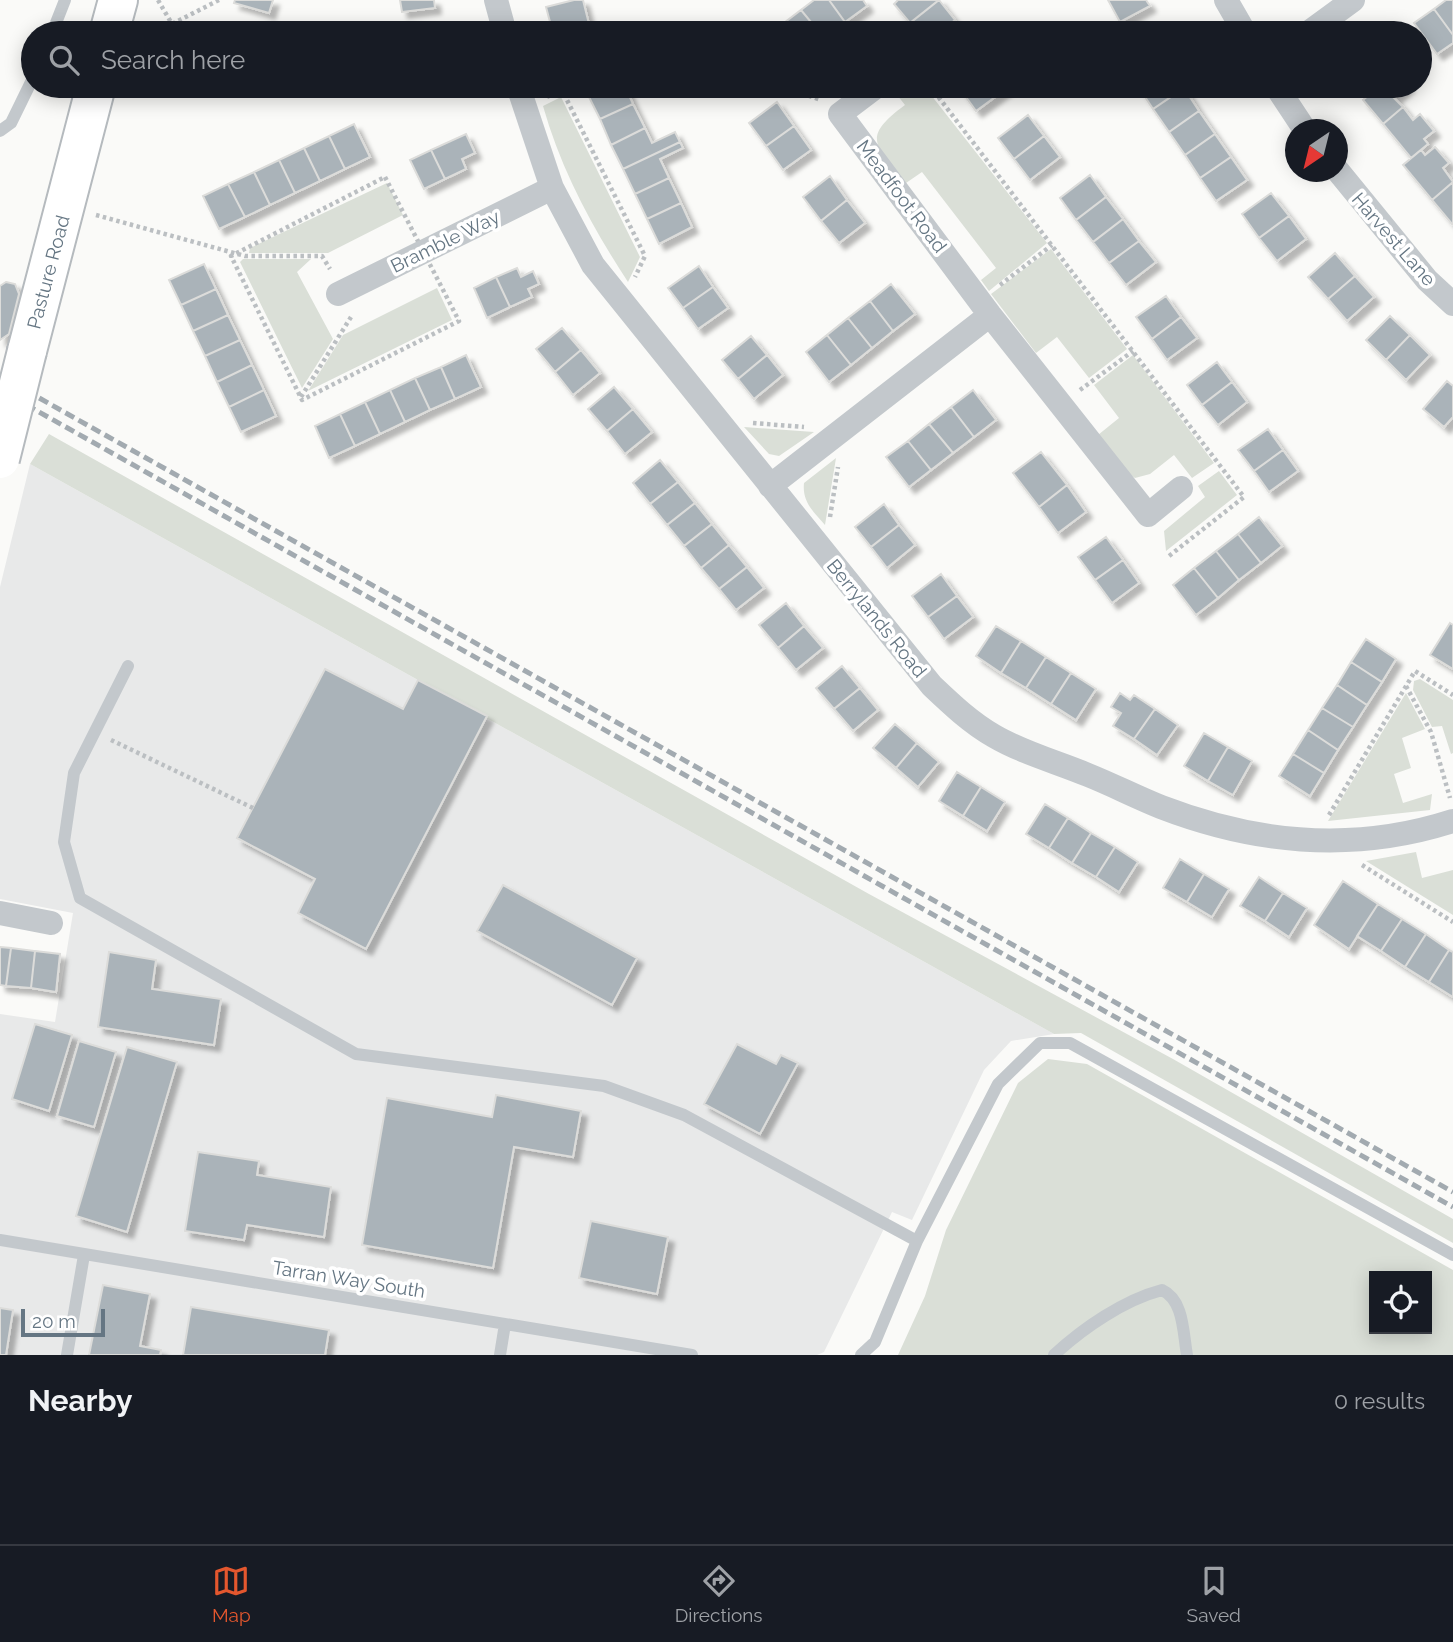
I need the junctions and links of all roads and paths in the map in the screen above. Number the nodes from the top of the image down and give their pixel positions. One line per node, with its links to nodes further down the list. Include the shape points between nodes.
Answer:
1 (65, 0): 10 (lane)
2 (118, 0): 11 (main road)
3 (158, 0): 12 (path)
4 (204, 0): 9 (path)
5 (219, 0): 9 (path)
6 (496, 0): 14 (street)
7 (1226, 0): 15 (street)
8 (1353, 0): 16 (street)
9 (205, 7): 13 (path)
10 (57, 21)
11 (113, 21)
12 (170, 21)
13 (178, 21)
14 (502, 21)
15 (1238, 21)
16 (1324, 21)
17 (23, 98): 25 (lane, via 11,123)
18 (93, 98): 37 (main road, Pasture Road, bridge)
19 (521, 98): 27 (street, Berrylands Road)
20 (566, 98): 31 (path, via 645,256)
21 (861, 98): 33 (street, Meadfoot Road, via 840,114)
22 (939, 98): 29 (path)
23 (1284, 98): 24 (street)
24 (1298, 119)
25 (0, 131)
26 (1346, 182): 32 (street, Harvest Lane)
27 (552, 188): 30 (street, Bramble Way); 31 (street, Berrylands Road, via 593,265)
28 (125, 223): 30 (path, via 245,256 322,256)
29 (1052, 245): 33 (path); 34 (path)
30 (341, 292): 35 (path, via 357,308)
31 (623, 303): 38 (street, Berrylands Road)
32 (1453, 304)
33 (985, 308): 36 (street, Meadfoot Road); 38 (street)
34 (1133, 351): 36 (path); 40 (path, via 1244,497)
35 (301, 397)
36 (1060, 404): 39 (street, Meadfoot Road, via 1148,515)
37 (0, 459)
38 (771, 486): 48 (street, Berrylands Road, via 932,686 994,736 1162,807 1223,827 1272,838)
39 (1181, 488)
40 (1168, 556)
41 (128, 666): 44 (lane)
42 (1406, 686): 43 (path, via 1415,671); 46 (path, via 1431,732); 48 (path)
43 (1453, 695)
44 (94, 733): 45 (path); 53 (lane, via 74,773 64,842 80,898 356,1054 604,1086 684,1115)
45 (253, 808)
46 (1453, 809)
47 (1453, 821): 48 (street, Berrylands Road, via 1430,828)
48 (1319, 841): 50 (path)
49 (0, 913): 51 (street)
50 (1453, 922)
51 (51, 923)
52 (0, 1240): 54 (lane, Tarran Way South)
53 (917, 1241): 55 (lane, via 998,1084 1040,1043 1070,1043); 60 (lane, via 875,1342)
54 (84, 1255): 56 (lane, Tarran Way South); 57 (lane)
55 (1453, 1255)
56 (505, 1324): 58 (lane); 59 (lane, Tarran Way South)
57 (67, 1355)
58 (500, 1355)
59 (692, 1355)
60 (861, 1355)
61 (1054, 1355): 62 (lane, via 1103,1318 1162,1290 1178,1303)
62 (1187, 1355)

